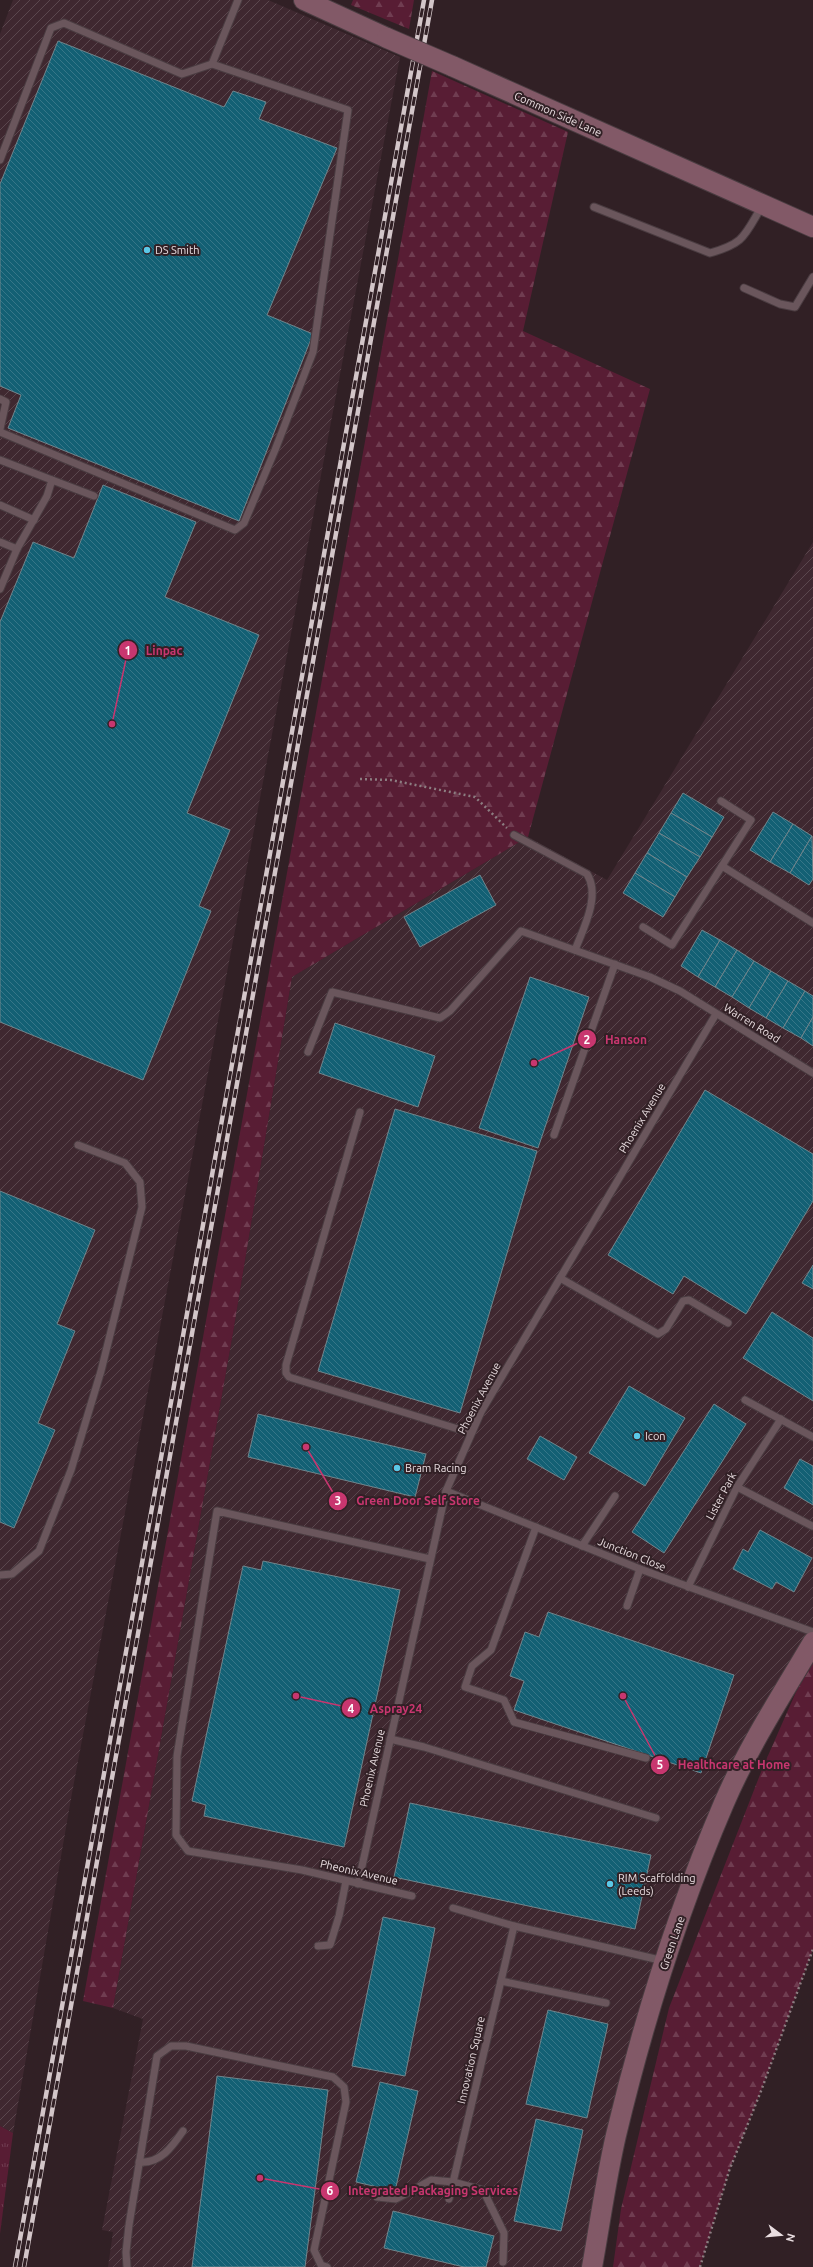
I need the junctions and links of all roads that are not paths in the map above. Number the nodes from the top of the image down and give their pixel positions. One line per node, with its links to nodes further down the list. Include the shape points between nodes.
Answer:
1 (238, 0): 3 (lane)
2 (304, 0): 5 (street, Common Side Lane, bridge)
3 (212, 64): 4 (lane, via 182,74 64,23 51,28); 12 (lane, via 348,110 313,352 244,523 235,530)
4 (0, 160)
5 (763, 204): 6 (lane, via 740,241 726,249 710,253); 7 (street, Common Side Lane)
6 (594, 207)
7 (813, 227)
8 (813, 277): 9 (lane, via 795,307 780,304)
9 (744, 288)
10 (0, 399): 11 (lane, via 6,402)
11 (0, 429)
12 (0, 432)
13 (0, 460): 14 (lane)
14 (52, 480): 15 (lane); 17 (lane, via 47,496)
15 (94, 496)
16 (0, 505): 17 (lane)
17 (34, 520): 19 (lane)
18 (0, 542): 19 (lane)
19 (18, 549): 20 (lane)
20 (0, 589)
21 (721, 801): 23 (lane, via 751,820)
22 (514, 835): 26 (lane, via 587,874 591,881 587,920)
23 (722, 866): 24 (lane); 25 (lane, via 672,945)
24 (813, 923)
25 (643, 927)
26 (575, 950): 27 (lane, Warren Road); 29 (lane, Warren Road, via 521,931 450,1011 440,1018 332,992)
27 (615, 964): 28 (lane, Warren Road, via 680,991); 32 (lane)
28 (716, 1014): 30 (lane, Warren Road); 34 (lane, Phoenix Avenue)
29 (308, 1052)
30 (813, 1073)
31 (360, 1112): 38 (lane, via 286,1365 286,1373 289,1377)
32 (554, 1135)
33 (78, 1145): 48 (lane, via 124,1163 140,1182 142,1207 101,1371 71,1470 39,1551 12,1574)
34 (560, 1278): 35 (lane, via 658,1334 666,1329 683,1301 689,1300); 38 (lane, Phoenix Avenue)
35 (728, 1323)
36 (745, 1400): 37 (lane)
37 (781, 1419): 39 (lane); 40 (lane, Lister Park)
38 (471, 1433): 41 (lane, Phoenix Avenue)
39 (813, 1438)
40 (737, 1487): 43 (lane); 49 (lane, Lister Park)
41 (446, 1491): 44 (lane, Junction Close); 46 (lane, Phoenix Avenue)
42 (615, 1496): 45 (lane)
43 (812, 1526)
44 (536, 1527): 45 (lane, Junction Close); 54 (lane, via 491,1650 472,1666 465,1687 504,1700 514,1722)
45 (582, 1546): 47 (lane, Junction Close)
46 (430, 1559): 53 (lane, Phoenix Avenue); 56 (lane, Pheonix Avenue, via 217,1511 177,1756 176,1835 188,1851 302,1870)
47 (640, 1569): 49 (lane, Junction Close); 50 (lane)
48 (0, 1575)
49 (688, 1587): 51 (lane, Junction Close)
50 (627, 1606)
51 (813, 1632)
52 (813, 1642): 62 (street, Green Lane, via 749,1752 724,1803)
53 (390, 1739): 55 (lane, via 424,1747); 57 (lane, Phoenix Avenue)
54 (646, 1758)
55 (656, 1818)
56 (346, 1881): 57 (lane, Pheonix Avenue); 61 (lane, via 330,1945)
57 (358, 1884): 58 (lane, Pheonix Avenue)
58 (412, 1896)
59 (453, 1908): 60 (lane)
60 (514, 1926): 62 (lane); 63 (lane, Innovation Square)
61 (318, 1946)
62 (665, 1962): 73 (street, Green Lane, via 616,2136)
63 (501, 1981): 64 (lane); 67 (lane, Innovation Square)
64 (606, 2004)
65 (183, 2131): 66 (lane, via 168,2151 150,2163)
66 (139, 2162): 71 (lane, via 127,2238); 72 (lane, via 157,2056 170,2046 186,2046 333,2077 344,2087 346,2102 314,2250 321,2265)
67 (453, 2182): 68 (lane, via 431,2180 396,2199); 69 (lane, Innovation Square); 70 (lane, via 483,2190 504,2233)
68 (377, 2197)
69 (449, 2200)
70 (503, 2262)
71 (127, 2267)
72 (327, 2267)
73 (592, 2267)

